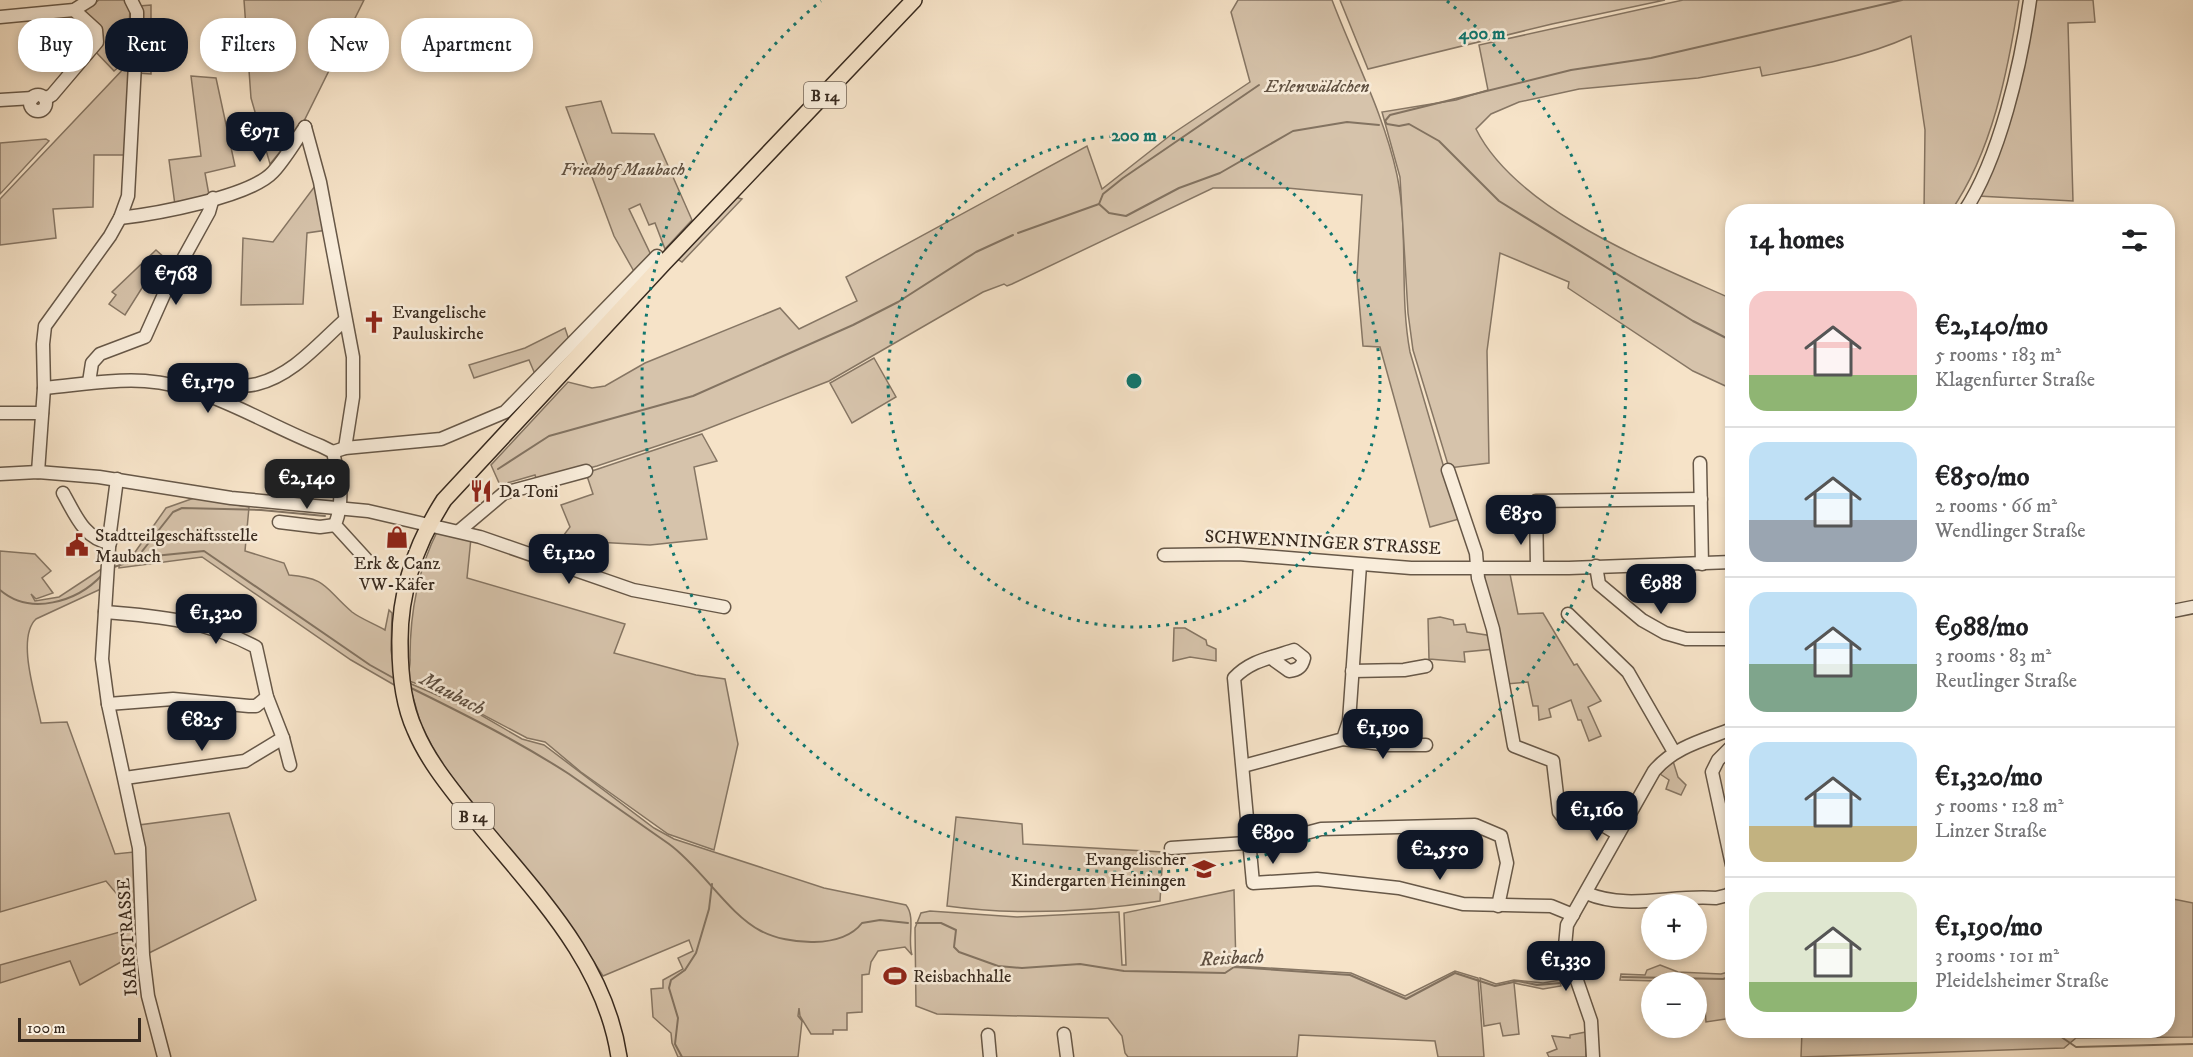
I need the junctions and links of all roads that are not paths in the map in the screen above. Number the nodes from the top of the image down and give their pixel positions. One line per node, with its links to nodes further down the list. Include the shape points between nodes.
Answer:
1 (90, 0): 5 (street)
2 (131, 0): 10 (street, via 137,12 137,26 130,187)
3 (914, 0): 31 (main road, B 14, via 522,414 444,500)
4 (2030, 0): 9 (street, via 2000,129 1984,176)
5 (74, 10): 6 (street); 7 (street, via 96,30 96,42 52,95)
6 (0, 17)
7 (0, 100)
8 (213, 198): 10 (street, via 174,210); 12 (street, via 243,191 273,173 305,127 320,182); 13 (street, via 145,337 100,354 92,363)
9 (1968, 204)
10 (120, 218): 14 (street, via 45,326)
11 (657, 256): 18 (street, via 505,412 441,439)
12 (345, 320): 15 (street, via 283,375 255,385 213,385); 18 (street, via 354,375)
13 (89, 382): 14 (street); 15 (street, via 146,381)
14 (44, 388): 17 (street)
15 (198, 392): 19 (street)
16 (0, 413): 17 (street)
17 (42, 413): 23 (street)
18 (345, 448): 19 (street)
19 (333, 452): 28 (street)
20 (1700, 464): 27 (street)
21 (1448, 470): 40 (street)
22 (586, 471): 32 (street, via 504,493)
23 (38, 472): 24 (street); 25 (street)
24 (0, 474)
25 (117, 479): 28 (street, via 231,498); 33 (street, ISARSTRASSE)
26 (63, 494): 33 (street, via 79,523 97,541)
27 (1701, 500): 37 (street); 41 (street, via 1536,501)
28 (342, 507): 30 (street); 31 (street)
29 (279, 522): 30 (street)
30 (335, 525): 35 (street)
31 (429, 525): 32 (street); 73 (main road, B 14, via 407,578 401,606 402,674 415,730 439,771 557,918 592,971 611,1018)
32 (459, 531): 42 (street, via 633,590)
33 (110, 543): 45 (street, ISARSTRASSE)
34 (1164, 555): 38 (street, SCHWENNINGER STRASSE, via 1238,554)
35 (366, 559)
36 (1725, 562): 37 (street, SCHWENNINGER STRASSE)
37 (1702, 564): 39 (street, SCHWENNINGER STRASSE)
38 (1360, 565): 40 (street, SCHWENNINGER STRASSE); 50 (street)
39 (1596, 566): 41 (street, SCHWENNINGER STRASSE); 47 (street, via 1599,584 1655,629 1686,639)
40 (1479, 567): 41 (street, SCHWENNINGER STRASSE); 63 (street, via 1478,578 1493,628 1514,746 1553,762 1562,816 1596,821)
41 (1536, 567)
42 (724, 607)
43 (2193, 607): 44 (street)
44 (2175, 611)
45 (105, 612): 51 (street, via 175,619 235,636 255,647); 52 (street, ISARSTRASSE, via 102,659)
46 (1568, 614): 57 (street, via 1628,672)
47 (1725, 639)
48 (1270, 658): 60 (street, via 1245,666 1234,678)
49 (1426, 666): 50 (street)
50 (1352, 671): 55 (street, via 1349,721)
51 (267, 697): 52 (street, via 256,706 173,699); 54 (street)
52 (108, 704): 61 (street, ISARSTRASSE)
53 (1725, 732): 57 (street)
54 (284, 738): 59 (street); 61 (street, via 245,761)
55 (1343, 739): 56 (street, via 1388,746); 60 (street)
56 (1426, 745)
57 (1674, 752): 63 (street, via 1654,771)
58 (1725, 753): 62 (street, via 1712,772)
59 (290, 765)
60 (1244, 766): 64 (street)
61 (125, 778): 72 (street, ISARSTRASSE, via 139,848 146,986 158,1046)
62 (1725, 832)
63 (1618, 834): 66 (street)
64 (1249, 843): 65 (street); 68 (street, via 1252,883 1317,879 1399,888 1463,904); 68 (street, via 1276,841 1321,829 1475,825 1501,836 1507,863)
65 (1171, 848)
66 (1586, 893): 67 (street, via 1628,903); 69 (street)
67 (1725, 896)
68 (1498, 906): 69 (street, via 1551,906)
69 (1573, 915): 76 (street, via 1567,925 1565,946 1591,1021)
70 (1064, 1034): 75 (street)
71 (988, 1035): 74 (street)
72 (164, 1057)
73 (619, 1057)
74 (990, 1057)
75 (1067, 1057)
76 (1593, 1057)

